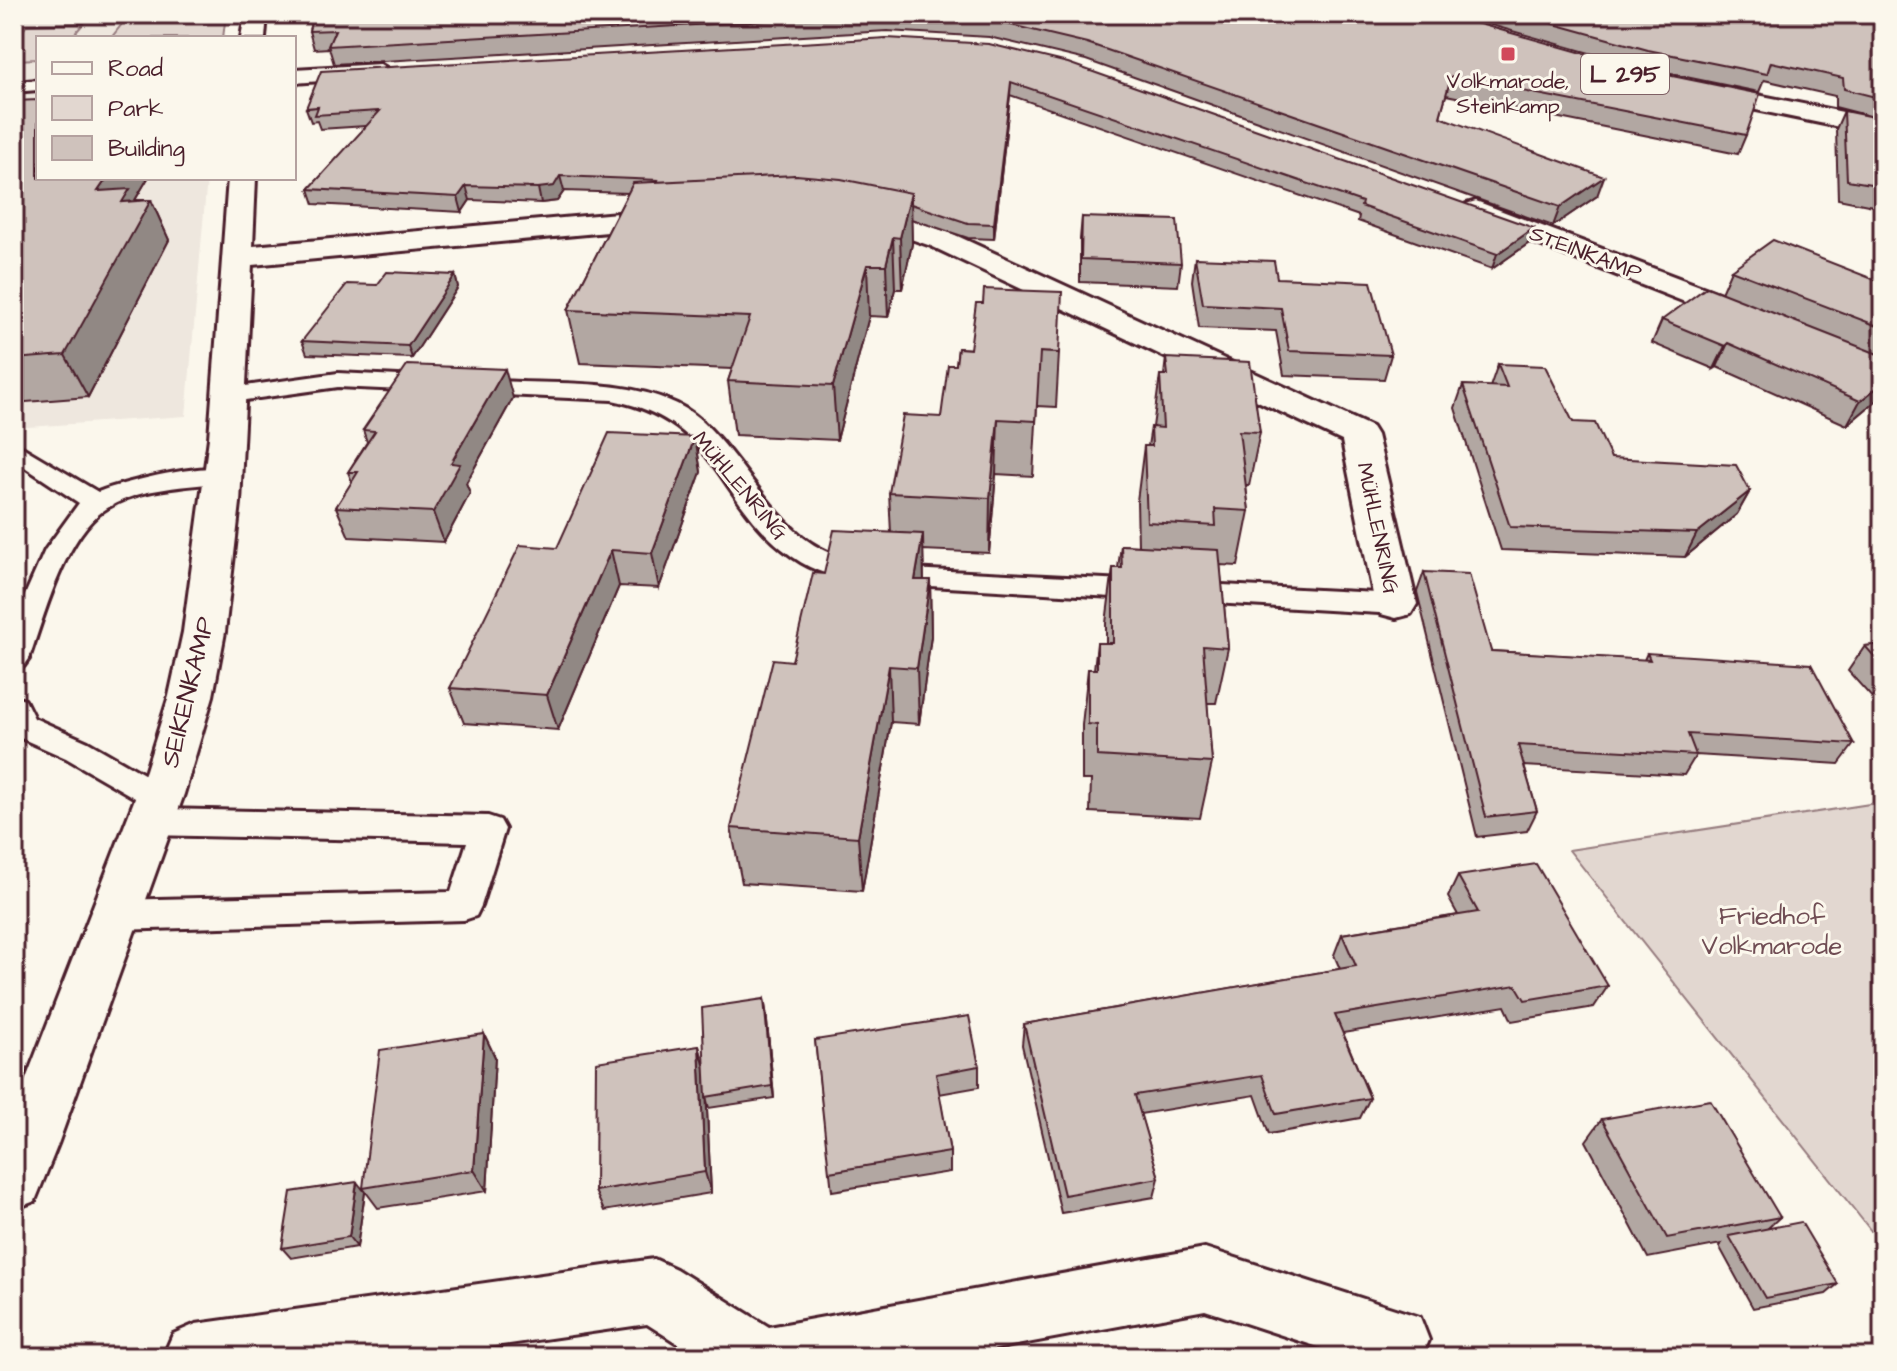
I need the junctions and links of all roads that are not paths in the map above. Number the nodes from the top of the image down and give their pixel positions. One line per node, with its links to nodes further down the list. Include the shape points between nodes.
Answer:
1 (256, 14): 2 (street)
2 (253, 36)
3 (403, 69): 4 (street)
4 (296, 76)
5 (36, 85): 6 (lane)
6 (14, 87)
7 (1679, 87): 8 (street, L 295)
8 (1883, 128)
9 (242, 180): 13 (street, SEIKENKAMP)
10 (1448, 199): 14 (street, STEINKAMP)
11 (819, 213): 19 (street, MÜHLENRING, via 894,223 942,240 1359,435)
12 (702, 214): 13 (street)
13 (237, 257): 15 (street, SEIKENKAMP)
14 (1778, 327)
15 (231, 395): 17 (street, SEIKENKAMP); 19 (lane, MÜHLENRING, via 338,380 612,393 652,401 685,419 796,550 832,567 925,578)
16 (14, 449): 18 (lane)
17 (224, 474): 18 (lane, via 160,483); 22 (street, SEIKENKAMP, via 208,613 191,699)
18 (96, 502): 20 (lane, via 59,546)
19 (1396, 604)
20 (14, 659)
21 (14, 708): 22 (lane, via 22,726 77,750)
22 (154, 810): 23 (street, SEIKENKAMP); 23 (lane, via 488,829 464,906)
23 (115, 915): 24 (street, SEIKENKAMP)
24 (14, 1180)
25 (1397, 1340): 28 (street, via 1205,1279)
26 (196, 1357): 27 (street, via 654,1291)
27 (757, 1357)
28 (775, 1357)

